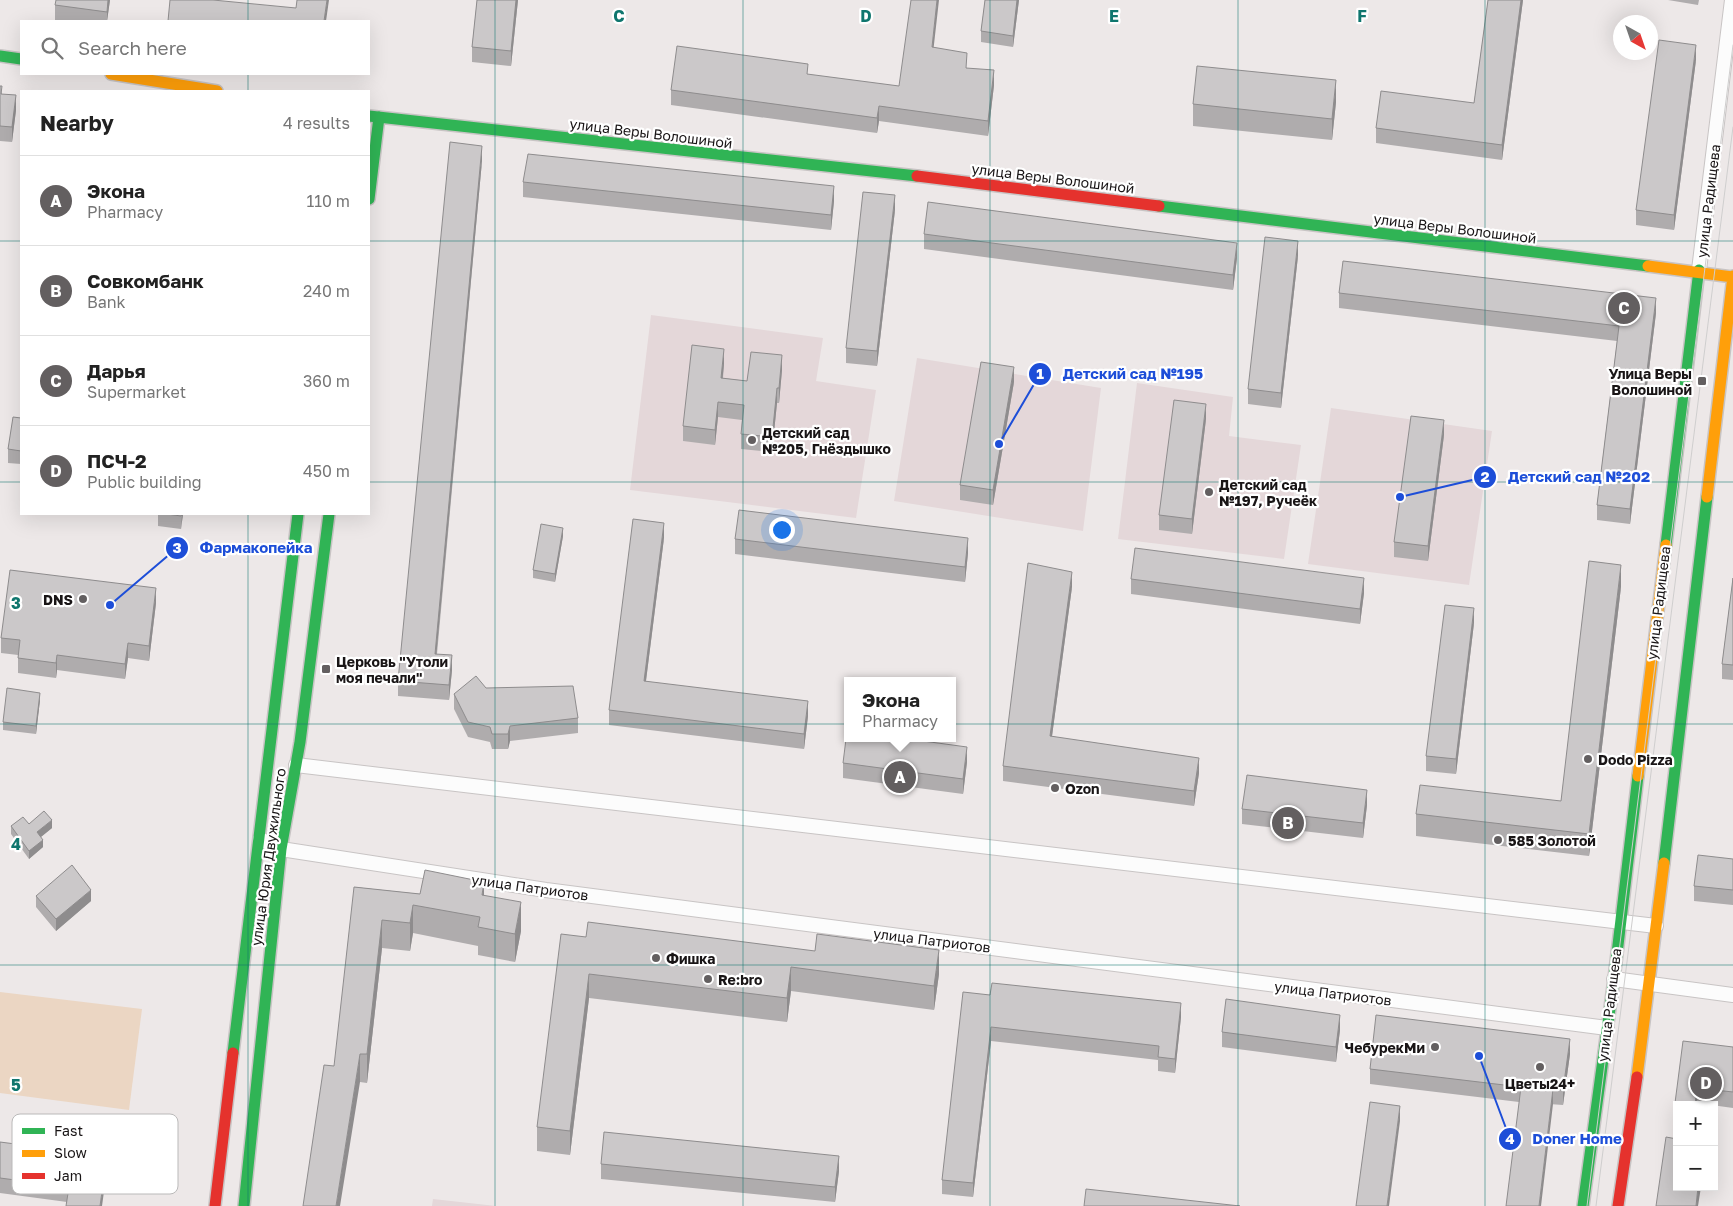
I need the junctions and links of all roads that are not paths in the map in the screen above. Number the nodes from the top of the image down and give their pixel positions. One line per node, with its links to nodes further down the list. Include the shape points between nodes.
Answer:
1 (1732, 0): 8 (street, улица Радищева)
2 (0, 56): 3 (street)
3 (20, 59)
4 (117, 75): 5 (street)
5 (211, 90)
6 (374, 116): 7 (street); 8 (street, улица Веры Волошиной, via 922,177)
7 (370, 182)
8 (1699, 272): 9 (street, улица Веры Волошиной); 15 (street, улица Радищева)
9 (1733, 277): 16 (street)
10 (298, 515): 13 (street, улица Юрия Двужильного)
11 (329, 515): 12 (street, улица Юрия Двужильного)
12 (296, 765): 14 (street, улица Юрия Двужильного); 15 (street)
13 (260, 839): 14 (street, улица Патриотов); 21 (street, улица Юрия Двужильного)
14 (281, 849): 20 (street, улица Патриотов, via 546,890); 22 (street, улица Юрия Двужильного)
15 (1620, 921): 16 (street); 17 (street, улица Радищева)
16 (1656, 926): 18 (street)
17 (1614, 978): 18 (street); 20 (street, улица Радищева)
18 (1650, 985): 19 (street); 24 (street)
19 (1733, 995)
20 (1606, 1028): 23 (street, улица Радищева)
21 (215, 1206)
22 (244, 1206)
23 (1583, 1206)
24 (1618, 1206)

